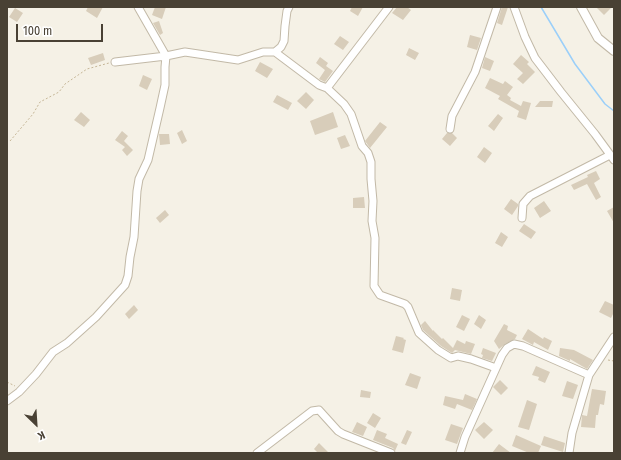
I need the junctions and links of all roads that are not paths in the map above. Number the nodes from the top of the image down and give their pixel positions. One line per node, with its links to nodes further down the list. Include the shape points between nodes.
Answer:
1 (138, 7): 9 (street)
2 (289, 7): 8 (street, via 284,41)
3 (389, 7): 11 (street)
4 (497, 7): 12 (street, via 475,72 452,116)
5 (514, 7): 13 (street, via 535,58)
6 (581, 7): 7 (street, via 598,38)
7 (614, 51)
8 (275, 52): 9 (street, via 263,52 238,60 185,52); 11 (street, via 319,85)
9 (166, 56): 10 (street); 18 (street, via 165,85 160,108 148,160 139,179 134,237 125,285 87,327 53,352 36,374)
10 (115, 62)
11 (327, 88): 16 (street, via 351,114 362,146 371,162 372,221 375,238 374,286 380,295 408,307 419,333 438,350 451,358 458,356)
12 (450, 129)
13 (612, 157): 14 (street, via 530,196 523,204)
14 (522, 218)
15 (614, 337): 17 (street)
16 (496, 368): 17 (street, via 507,348 514,344); 21 (street)
17 (588, 375): 22 (street)
18 (7, 401)
19 (257, 453): 20 (street, via 312,411 319,410 343,434)
20 (391, 453)
21 (460, 453)
22 (569, 453)

